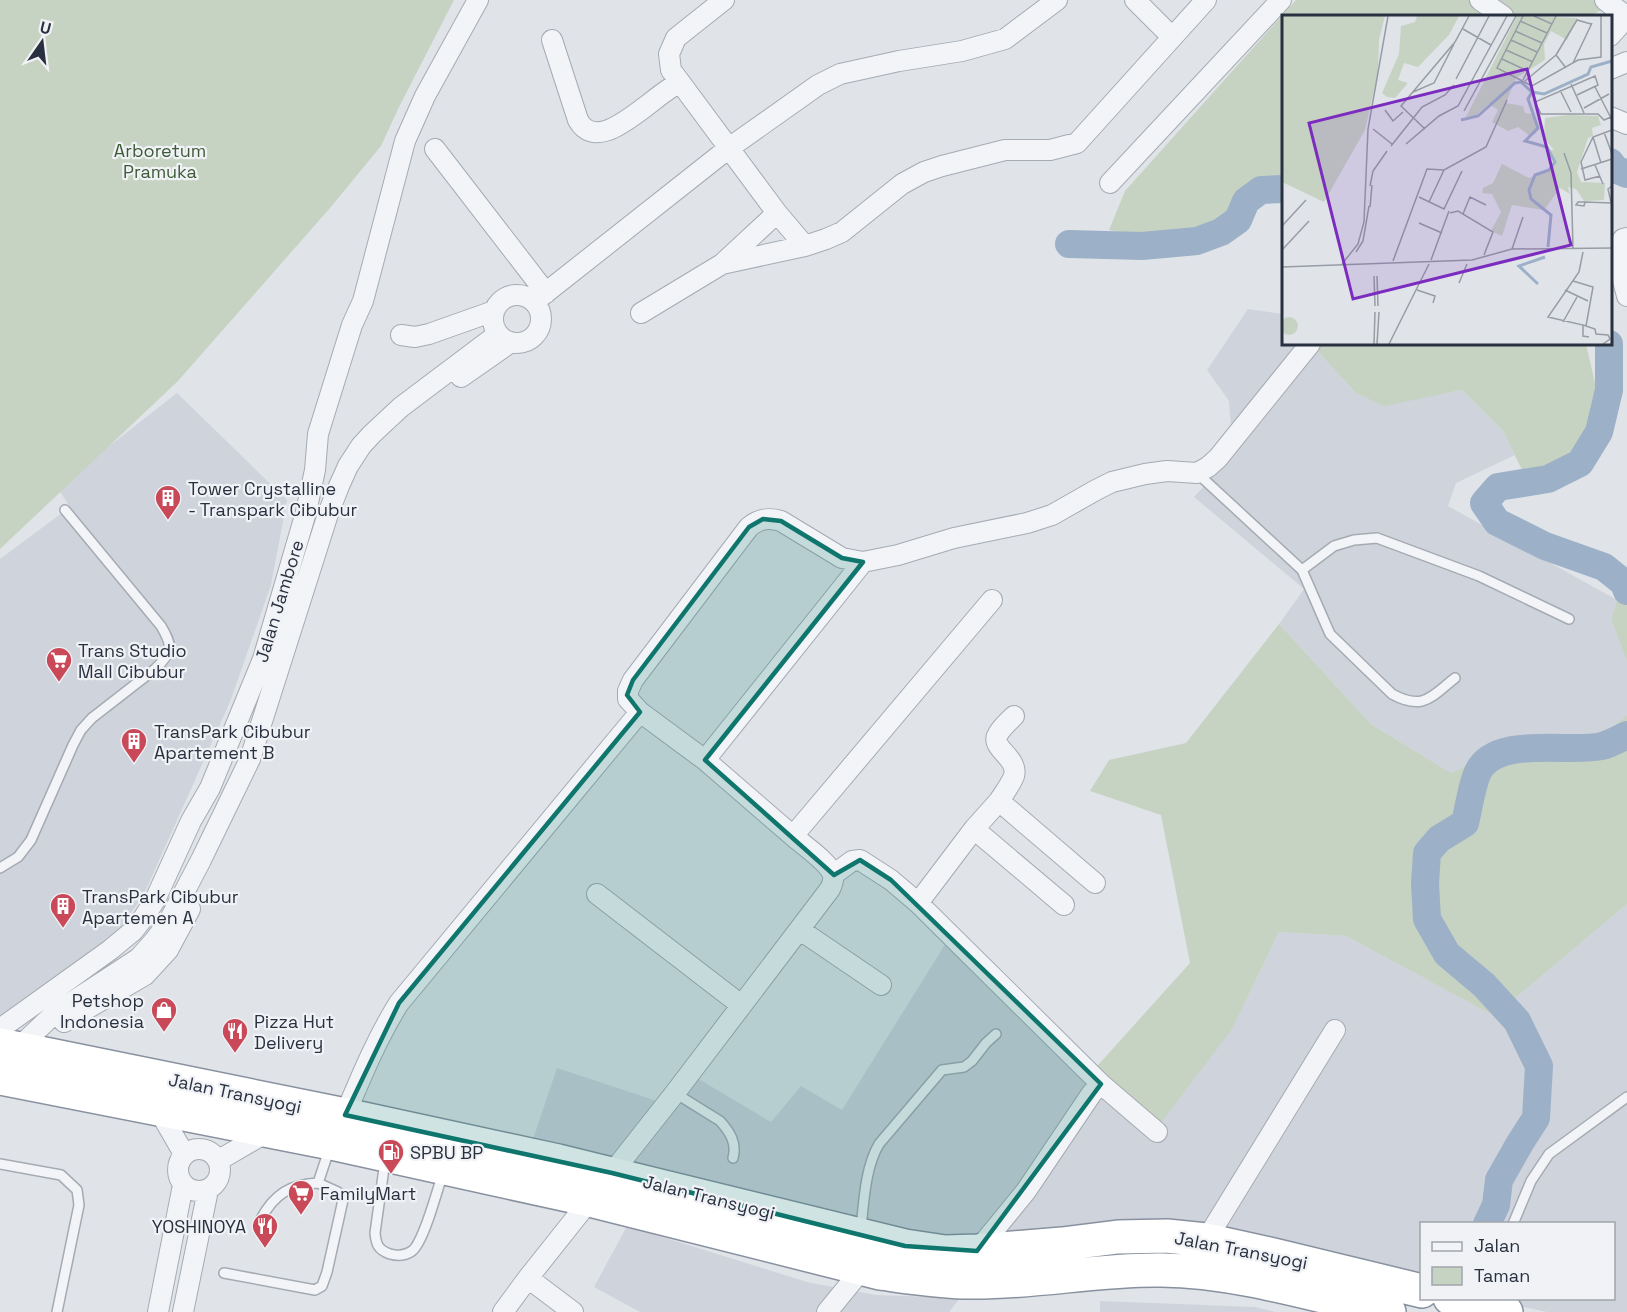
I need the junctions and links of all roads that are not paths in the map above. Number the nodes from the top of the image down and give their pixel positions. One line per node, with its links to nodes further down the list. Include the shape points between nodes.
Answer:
1 (478, 0): 57 (street, Jalan Jambore, via 405,141 363,301 318,434 306,512 263,658 210,788 141,922)
2 (724, 0): 16 (street, via 676,38 669,60)
3 (1057, 0): 19 (street, via 1005,39 840,74 818,85)
4 (1135, 0): 12 (street)
5 (1206, 0): 12 (street)
6 (1281, 0): 21 (street)
7 (1480, 0): 9 (street)
8 (1605, 0): 10 (street)
9 (1502, 15)
10 (1627, 17): 11 (street)
11 (1612, 35)
12 (1172, 37): 24 (street, via 1077,142 1050,150 1005,150 924,172 902,184 842,232)
13 (552, 40): 16 (street, via 578,120 588,131 612,129)
14 (1627, 62): 15 (street)
15 (1612, 69)
16 (679, 82): 19 (street)
17 (1612, 117): 18 (street)
18 (1627, 124)
19 (729, 148): 22 (street); 27 (street)
20 (435, 149): 27 (street)
21 (1110, 183)
22 (777, 213): 24 (street); 25 (street)
23 (1627, 238): 26 (street, via 1619,247)
24 (805, 246): 25 (street)
25 (722, 264): 29 (street)
26 (1627, 296)
27 (540, 298): 28 (street, via 512,295); 31 (street, via 538,331 526,341)
28 (494, 310): 30 (street, via 429,334); 31 (street, via 493,323)
29 (641, 313)
30 (401, 335)
31 (504, 338): 57 (street, via 379,440 356,471 258,765 213,864 162,945 142,967 55,1013)
32 (1309, 345): 33 (street, via 1218,458)
33 (1197, 473): 35 (street, via 1167,471 1127,478 1027,523); 36 (lane)
34 (65, 510): 46 (lane, via 161,626 170,649 165,660 81,730 31,840 18,857)
35 (863, 562): 40 (street, via 842,558 781,521 772,518 756,522 633,680 627,695); 42 (street)
36 (1302, 570): 38 (lane, via 1334,546 1377,538 1479,576); 39 (lane, via 1330,634 1392,694 1415,702 1428,698)
37 (992, 600): 45 (street)
38 (1569, 619)
39 (1455, 678)
40 (640, 712): 42 (street); 63 (street, via 399,1003)
41 (1014, 716): 43 (street, via 996,739 1014,769)
42 (705, 760): 45 (street)
43 (999, 801): 44 (street); 48 (street)
44 (974, 829): 50 (street); 51 (street)
45 (793, 836): 47 (street)
46 (0, 868)
47 (833, 875): 50 (street, via 852,861 860,860); 52 (street, via 833,884)
48 (1095, 883)
49 (597, 894): 54 (street)
50 (918, 903): 59 (street)
51 (1064, 905)
52 (801, 930): 53 (street); 54 (street)
53 (881, 985)
54 (741, 1005): 60 (street)
55 (1335, 1030): 80 (street)
56 (996, 1034): 79 (lane, via 972,1061 942,1070 874,1151)
57 (13, 1044): 63 (highway, Jalan Transyogi)
58 (0, 1078): 62 (highway, Jalan Transyogi)
59 (1101, 1083): 65 (street); 82 (street, via 1026,1191)
60 (675, 1093): 68 (lane, via 726,1127 736,1149); 72 (street)
61 (1627, 1097): 78 (lane, via 1549,1154 1531,1181)
62 (158, 1109): 64 (highway, Jalan Transyogi); 66 (street)
63 (338, 1129): 64 (highway, Jalan Transyogi); 67 (highway, Jalan Transyogi); 72 (highway, Jalan Transyogi); 73 (lane)
64 (269, 1131): 69 (street)
65 (1157, 1132)
66 (184, 1154): 69 (street, via 196,1148 209,1150); 74 (street, via 178,1164)
67 (386, 1155): 71 (highway, Jalan Transyogi); 71 (lane, via 375,1233 376,1244 392,1254 402,1256 420,1240)
68 (733, 1158)
69 (219, 1160): 75 (street, via 221,1172)
70 (0, 1164): 88 (lane, via 60,1175 77,1190 79,1205)
71 (445, 1168): 76 (highway, Jalan Transyogi)
72 (612, 1173): 79 (highway, Jalan Transyogi)
73 (318, 1183): 77 (lane, via 290,1188); 84 (lane, via 338,1192 343,1200 322,1286 315,1290)
74 (183, 1185): 75 (street, via 200,1192); 89 (street)
75 (208, 1190): 90 (street)
76 (590, 1200): 83 (highway, Jalan Transyogi); 86 (street)
77 (261, 1219)
78 (1514, 1222)
79 (860, 1235): 82 (highway, Jalan Transyogi, via 945,1252)
80 (1206, 1240): 81 (highway, Jalan Transyogi, via 1118,1237); 87 (highway, Jalan Transyogi)
81 (1062, 1244): 82 (highway, Jalan Transyogi); 85 (highway)
82 (977, 1251)
83 (863, 1268): 85 (highway, Jalan Transyogi, via 971,1282); 93 (street)
84 (224, 1273)
85 (1068, 1277): 94 (highway, Jalan Transyogi, via 1160,1270 1211,1273)
86 (528, 1278): 91 (street); 92 (street)
87 (1420, 1291)
88 (57, 1312)
89 (158, 1312)
90 (183, 1312)
91 (503, 1312)
92 (573, 1312)
93 (827, 1312)
94 (1389, 1312)

